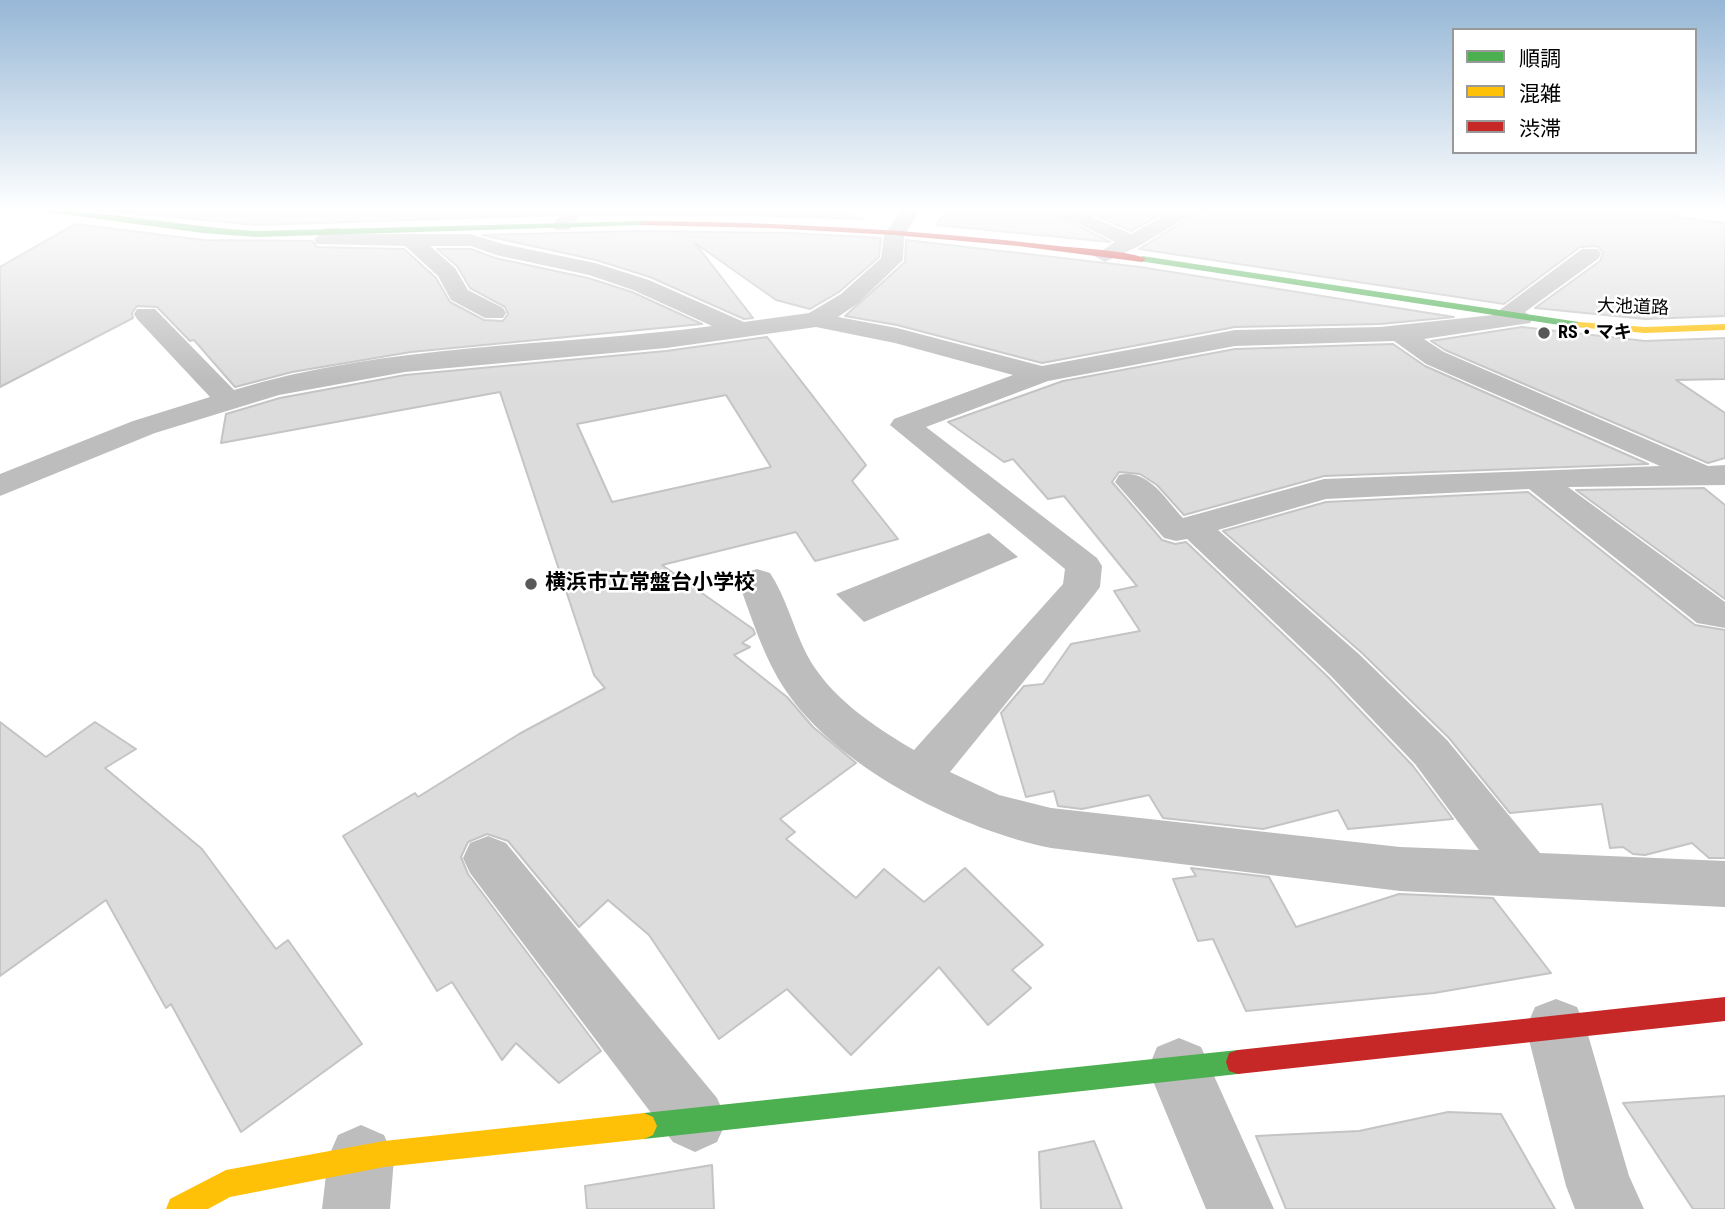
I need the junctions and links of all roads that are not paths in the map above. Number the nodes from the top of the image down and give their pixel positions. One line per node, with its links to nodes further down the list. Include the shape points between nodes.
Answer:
1 (440, 266): 6 (street, via 459,295)
2 (578, 266): 11 (street, via 641,285)
3 (885, 266): 9 (street, via 849,299)
4 (1176, 266): 8 (street, 大池道路)
5 (1575, 266): 8 (street)
6 (494, 313)
7 (146, 314): 14 (street)
8 (1513, 316): 10 (street, 大池道路, via 1633,329); 12 (street)
9 (816, 320): 11 (street); 13 (street)
10 (1725, 327)
11 (741, 330): 14 (street, via 405,364 274,387)
12 (1400, 334): 13 (street, via 1235,338); 15 (street, via 1435,358)
13 (1042, 374): 22 (street, via 905,425 1084,566 1081,587)
14 (228, 400): 18 (street, via 144,427)
15 (1716, 475): 16 (street)
16 (1538, 480): 19 (street, via 1324,489); 21 (street, via 1711,614)
17 (1130, 482): 19 (street, via 1176,531)
18 (0, 486)
19 (1193, 526): 24 (street, via 1345,665 1431,752)
20 (757, 581): 22 (street, via 795,672 822,705 888,758)
21 (1725, 615)
22 (919, 776): 24 (street, via 957,800 1006,820 1051,828 1400,869)
23 (488, 858): 29 (street)
24 (1527, 874): 25 (street)
25 (1725, 884)
26 (1725, 1009): 27 (street)
27 (1556, 1028): 28 (street); 33 (street, via 1599,1186)
28 (1179, 1069): 29 (street); 32 (street)
29 (695, 1120): 30 (street)
30 (358, 1184): 31 (street, via 226,1184)
31 (180, 1209)
32 (1240, 1209)
33 (1611, 1209)

